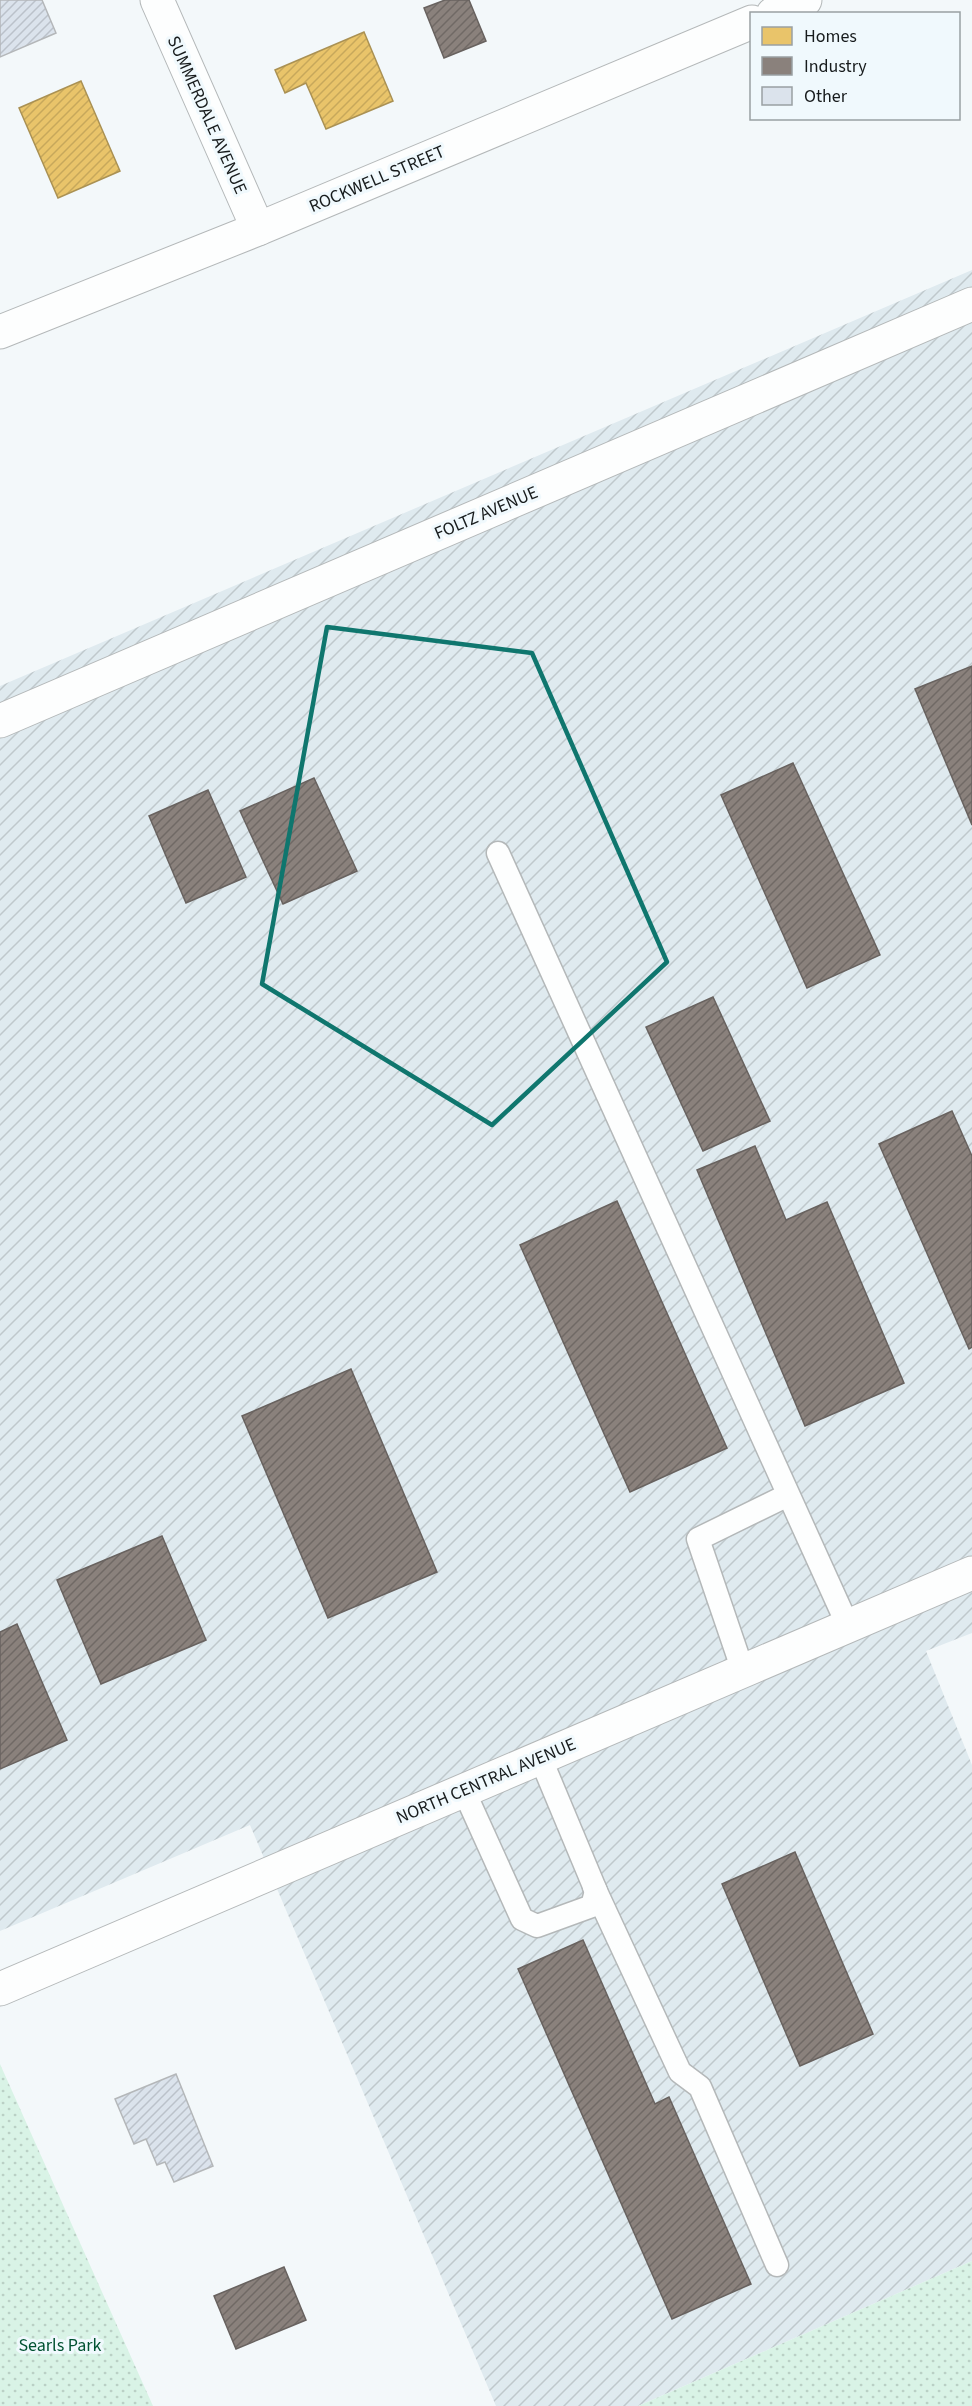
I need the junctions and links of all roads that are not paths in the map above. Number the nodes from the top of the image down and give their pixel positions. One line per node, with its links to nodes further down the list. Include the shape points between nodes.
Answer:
1 (157, 0): 5 (street, SUMMERDALE AVENUE)
2 (804, 0): 3 (street)
3 (777, 12)
4 (750, 23): 5 (street, ROCKWELL STREET)
5 (258, 229): 7 (street, ROCKWELL STREET)
6 (972, 304): 8 (street, FOLTZ AVENUE)
7 (0, 332)
8 (0, 721)
9 (498, 853): 10 (lane)
10 (788, 1495): 12 (lane); 13 (lane, via 698,1539)
11 (972, 1573): 12 (street, NORTH CENTRAL AVENUE)
12 (848, 1626): 13 (street, NORTH CENTRAL AVENUE)
13 (744, 1671): 14 (street, NORTH CENTRAL AVENUE)
14 (540, 1758): 15 (street, NORTH CENTRAL AVENUE); 16 (lane)
15 (464, 1791): 16 (lane, via 522,1919 537,1926 591,1906); 17 (street, NORTH CENTRAL AVENUE)
16 (594, 1887): 18 (lane, via 680,2072 700,2087)
17 (0, 1989)
18 (777, 2265)

